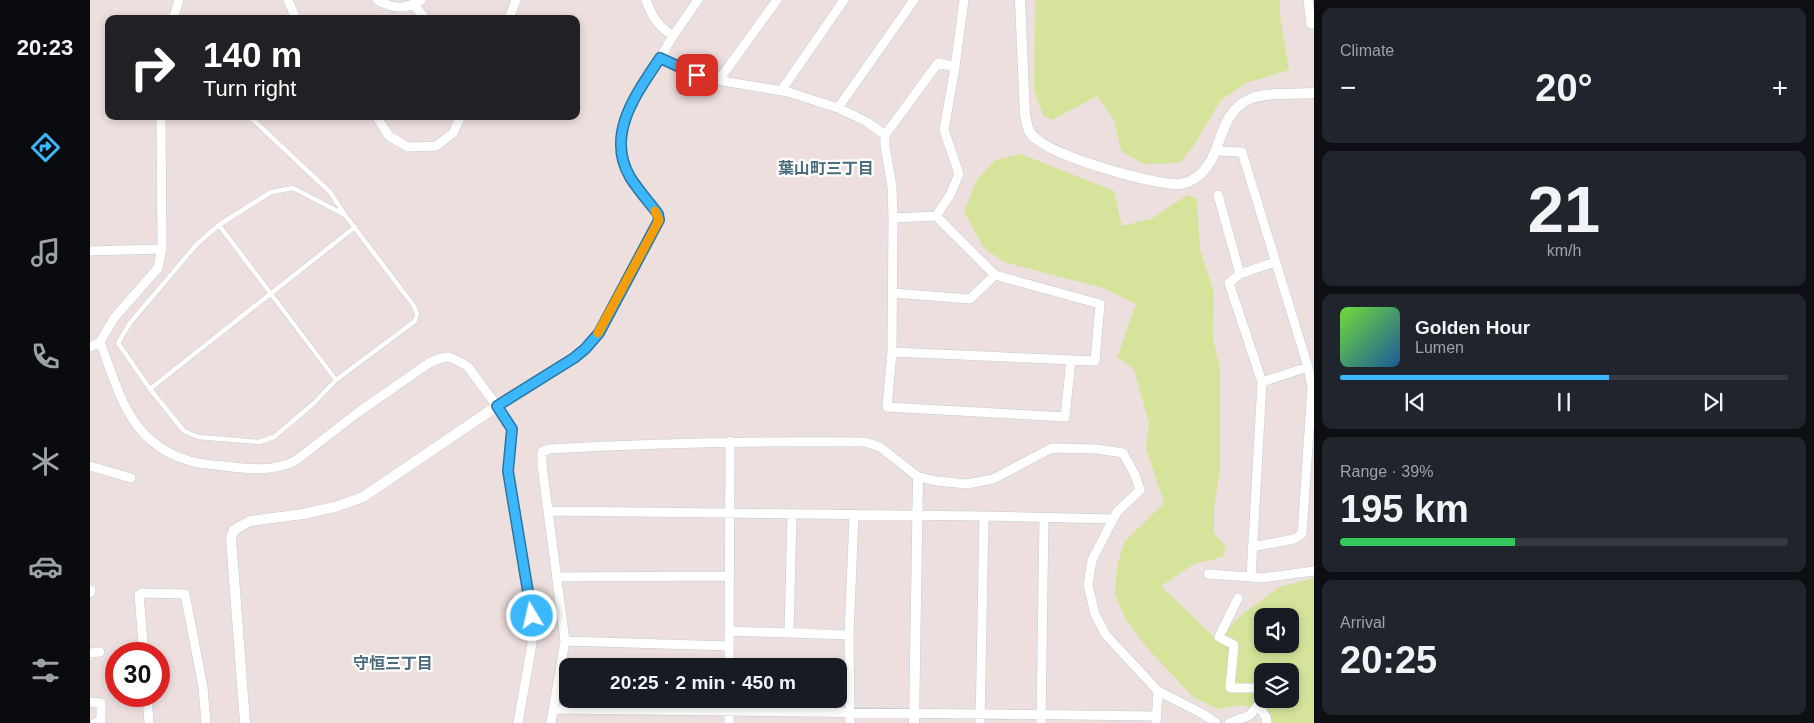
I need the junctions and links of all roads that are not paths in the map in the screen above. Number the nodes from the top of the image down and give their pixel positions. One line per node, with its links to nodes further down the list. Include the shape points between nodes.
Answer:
1 (179, 0): 14 (street)
2 (288, 0): 15 (street)
3 (377, 0): 13 (street, via 396,8)
4 (516, 0): 17 (street)
5 (646, 0): 19 (street, via 657,24)
6 (698, 0): 19 (street)
7 (777, 0): 22 (street)
8 (844, 0): 23 (street)
9 (914, 0): 25 (street)
10 (964, 0): 21 (street)
11 (1020, 0): 31 (street, via 1025,116 1031,135 1041,143 1106,168 1175,184 1202,173)
12 (1308, 0): 18 (street)
13 (418, 2): 16 (street)
14 (174, 15)
15 (294, 15)
16 (423, 15)
17 (510, 15)
18 (1311, 24)
19 (673, 36): 20 (street)
20 (660, 58): 22 (street, via 697,75); 53 (street, via 628,109 621,134 622,154 630,176 659,220 599,333 574,358)
21 (955, 67): 30 (street, via 938,63); 34 (street, via 944,130 959,174)
22 (719, 80): 23 (street)
23 (781, 91): 25 (street)
24 (1314, 93): 31 (street, via 1259,96 1243,103 1225,124)
25 (838, 108): 30 (street)
26 (161, 120): 38 (street)
27 (253, 120): 33 (lane, via 330,192)
28 (379, 120): 29 (street, via 389,136 408,147 436,146 453,132)
29 (459, 120)
30 (885, 135): 35 (street)
31 (1216, 151): 40 (street, via 1242,152)
32 (1218, 195): 41 (street)
33 (345, 215): 36 (lane, via 293,188 271,192); 37 (lane)
34 (936, 216): 35 (street); 42 (street)
35 (893, 218): 44 (street)
36 (219, 225): 43 (lane); 52 (lane, via 198,244 130,323 118,343)
37 (355, 227): 43 (lane); 50 (lane, via 417,314 415,321)
38 (162, 249): 39 (street); 45 (street, via 158,268 114,318)
39 (90, 251)
40 (1275, 262): 41 (street); 49 (street)
41 (1240, 274): 51 (street, via 1230,283)
42 (995, 275): 44 (street, via 970,299); 48 (street, via 1100,304 1095,361)
43 (271, 294): 50 (lane); 52 (lane)
44 (892, 294): 47 (street)
45 (100, 342): 46 (street); 53 (street, via 126,410 135,424 154,443 191,462 268,469 286,466 360,411 441,358 449,357 468,367)
46 (90, 347)
47 (892, 352): 48 (street); 48 (street, via 887,407 1065,417)
48 (1072, 360)
49 (1308, 367): 51 (street); 66 (street, via 1312,388 1302,534 1294,539)
50 (336, 380): 52 (lane, via 274,437 259,442 198,437 184,431)
51 (1262, 382): 66 (street)
52 (150, 389)
53 (497, 406): 98 (street, via 363,497 303,514 250,520 234,530 231,538); 99 (street, via 512,429 508,471 532,616 532,644)
54 (730, 441): 56 (street, via 865,442 880,447); 58 (street, via 545,450 541,455); 59 (street)
55 (90, 466): 57 (street)
56 (918, 477): 62 (street); 65 (street, via 967,484 993,479 1052,448 1123,453 1140,490)
57 (131, 478)
58 (548, 510): 59 (street); 70 (street)
59 (730, 513): 60 (street); 69 (street)
60 (792, 514): 61 (street); 74 (street)
61 (854, 515): 62 (street); 75 (street)
62 (916, 516): 63 (street); 90 (street)
63 (984, 516): 64 (street); 91 (street)
64 (1044, 518): 65 (street); 92 (street)
65 (1112, 519): 81 (street, via 1092,560 1088,585 1094,614 1106,635)
66 (1252, 547): 71 (street)
67 (1314, 571): 71 (street)
68 (1208, 574): 71 (street)
69 (730, 576): 70 (street); 73 (street)
70 (558, 578): 76 (street)
71 (1251, 578)
72 (1238, 598): 80 (street, via 1219,636 1234,645 1230,688)
73 (729, 631): 74 (street); 78 (street)
74 (789, 633): 75 (street)
75 (849, 635): 89 (street)
76 (565, 641): 78 (street); 86 (street)
77 (143, 642): 97 (street, via 139,595 185,594 203,687)
78 (729, 646): 79 (street)
79 (729, 658)
80 (1254, 688)
81 (1158, 691): 94 (street); 104 (street)
82 (90, 702): 95 (street, via 101,703 101,720)
83 (148, 707): 96 (street)
84 (1255, 708): 105 (street, via 1250,715)
85 (1262, 708): 106 (street)
86 (554, 709): 87 (street); 100 (street)
87 (729, 711): 88 (street); 101 (street)
88 (788, 712): 89 (street); 102 (street)
89 (850, 713): 90 (street); 103 (street)
90 (914, 718): 91 (street)
91 (980, 719): 92 (street)
92 (1041, 719): 93 (street)
93 (1100, 719): 94 (street)
94 (1156, 720)
95 (95, 723)
96 (149, 723)
97 (206, 723)
98 (245, 723)
99 (518, 723)
100 (551, 723)
101 (729, 723)
102 (788, 723)
103 (850, 723)
104 (1216, 723)
105 (1229, 723)
106 (1267, 723)

